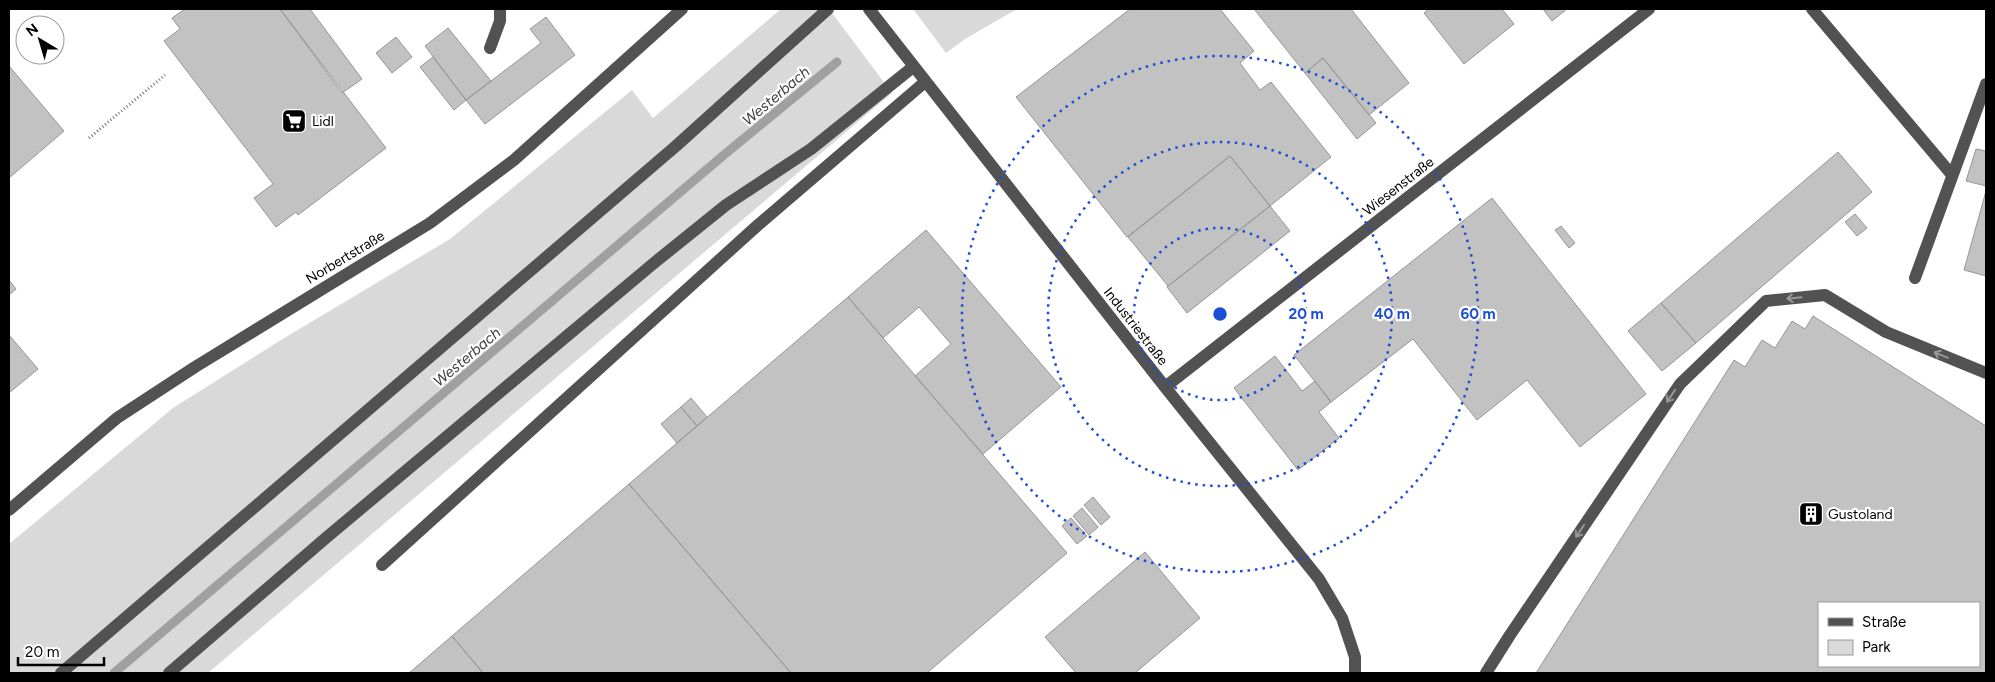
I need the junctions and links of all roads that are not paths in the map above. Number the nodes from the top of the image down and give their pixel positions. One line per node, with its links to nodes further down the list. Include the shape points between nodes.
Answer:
1 (500, 9): 7 (street, via 500,21)
2 (682, 9): 15 (street, Norbertstraße, via 514,160 430,223 194,367 117,418)
3 (828, 9): 17 (street, via 676,146)
4 (869, 9): 8 (street, Industriestraße)
5 (1649, 9): 14 (street, Wiesenstraße)
6 (1812, 9): 11 (street)
7 (490, 48)
8 (913, 67): 9 (street, Industriestraße); 18 (street, via 811,149 726,205 654,263)
9 (925, 82): 14 (street, Industriestraße); 16 (street, via 758,225)
10 (1986, 84): 11 (street)
11 (1952, 175): 12 (street)
12 (1915, 278)
13 (1986, 373): 20 (street, one-way to 20, via 1886,332 1825,295 1766,301 1680,384)
14 (1165, 387): 19 (street, Industriestraße, via 1319,579 1342,618 1355,657)
15 (9, 510)
16 (382, 564)
17 (61, 673)
18 (169, 673)
19 (1354, 673)
20 (1486, 673)

